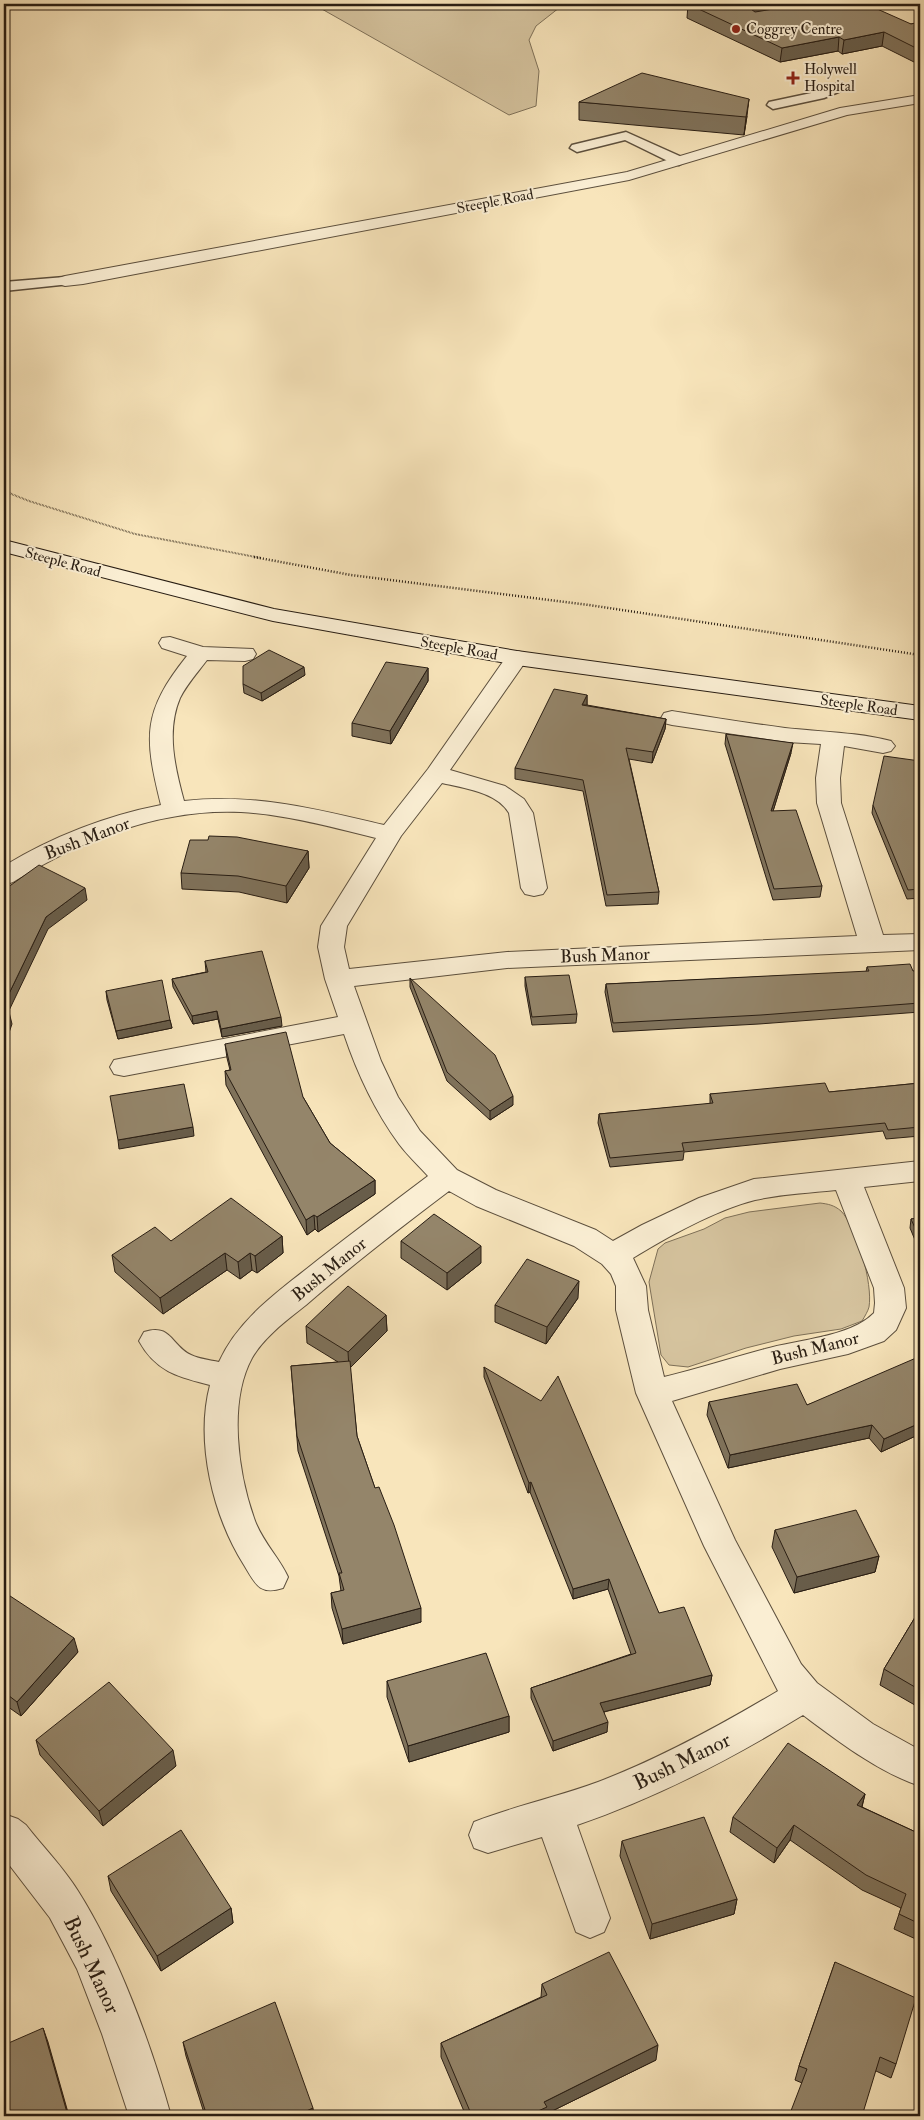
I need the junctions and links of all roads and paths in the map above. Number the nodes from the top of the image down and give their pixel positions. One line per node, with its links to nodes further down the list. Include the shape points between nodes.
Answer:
1 (839, 87): 3 (lane)
2 (920, 99): 5 (street, Steeple Road)
3 (795, 100): 4 (lane); 5 (lane)
4 (773, 104)
5 (828, 116): 7 (street, Steeple Road)
6 (577, 148): 7 (lane, via 626,136)
7 (679, 161): 8 (street, Steeple Road, via 629,176)
8 (65, 281): 9 (lane)
9 (4, 287)
10 (4, 490): 15 (path, via 135,534 351,575 589,605)
11 (4, 546): 16 (street, Steeple Road, via 273,615)
12 (170, 643): 13 (street)
13 (201, 653): 14 (street); 22 (street, via 169,698 163,716 161,741)
14 (245, 654)
15 (920, 655)
16 (517, 658): 17 (street, Steeple Road); 21 (street)
17 (920, 713)
18 (672, 718): 19 (street, via 787,735)
19 (834, 738): 20 (street); 27 (street, via 827,768 829,803)
20 (883, 746)
21 (436, 774): 23 (street); 25 (street, via 494,790 515,802 521,813)
22 (174, 810): 23 (street, Bush Manor, via 230,805 267,808); 24 (street, Bush Manor, via 73,839)
23 (390, 834): 28 (street, via 334,926 331,947)
24 (4, 877)
25 (534, 888)
26 (920, 942): 27 (street, Bush Manor)
27 (873, 945): 28 (street, Bush Manor, via 507,960)
28 (338, 979): 29 (street)
29 (353, 1023): 30 (street); 32 (street, via 367,1061 397,1119 410,1138)
30 (124, 1067)
31 (920, 1172): 33 (street)
32 (447, 1177): 34 (street, via 486,1198 585,1238); 36 (street, Bush Manor, via 275,1314 240,1352)
33 (846, 1179): 34 (street, via 744,1192 658,1229); 37 (street, Bush Manor, via 889,1288 892,1307 880,1328 864,1337 778,1357)
34 (613, 1256): 37 (street, via 624,1269 631,1286 632,1310)
35 (155, 1341): 36 (street, via 181,1365)
36 (229, 1377): 38 (street, Bush Manor, via 222,1416 222,1445 231,1496 238,1520)
37 (652, 1393): 39 (street, via 748,1601 788,1676)
38 (271, 1577)
39 (804, 1694): 40 (street, via 860,1736); 41 (street, Bush Manor, via 700,1754 614,1793)
40 (920, 1769)
41 (554, 1815): 43 (street, Bush Manor); 44 (street)
42 (4, 1832): 45 (street, Bush Manor, via 63,1903 91,1955 113,2006)
43 (488, 1835)
44 (590, 1918)
45 (150, 2116)

